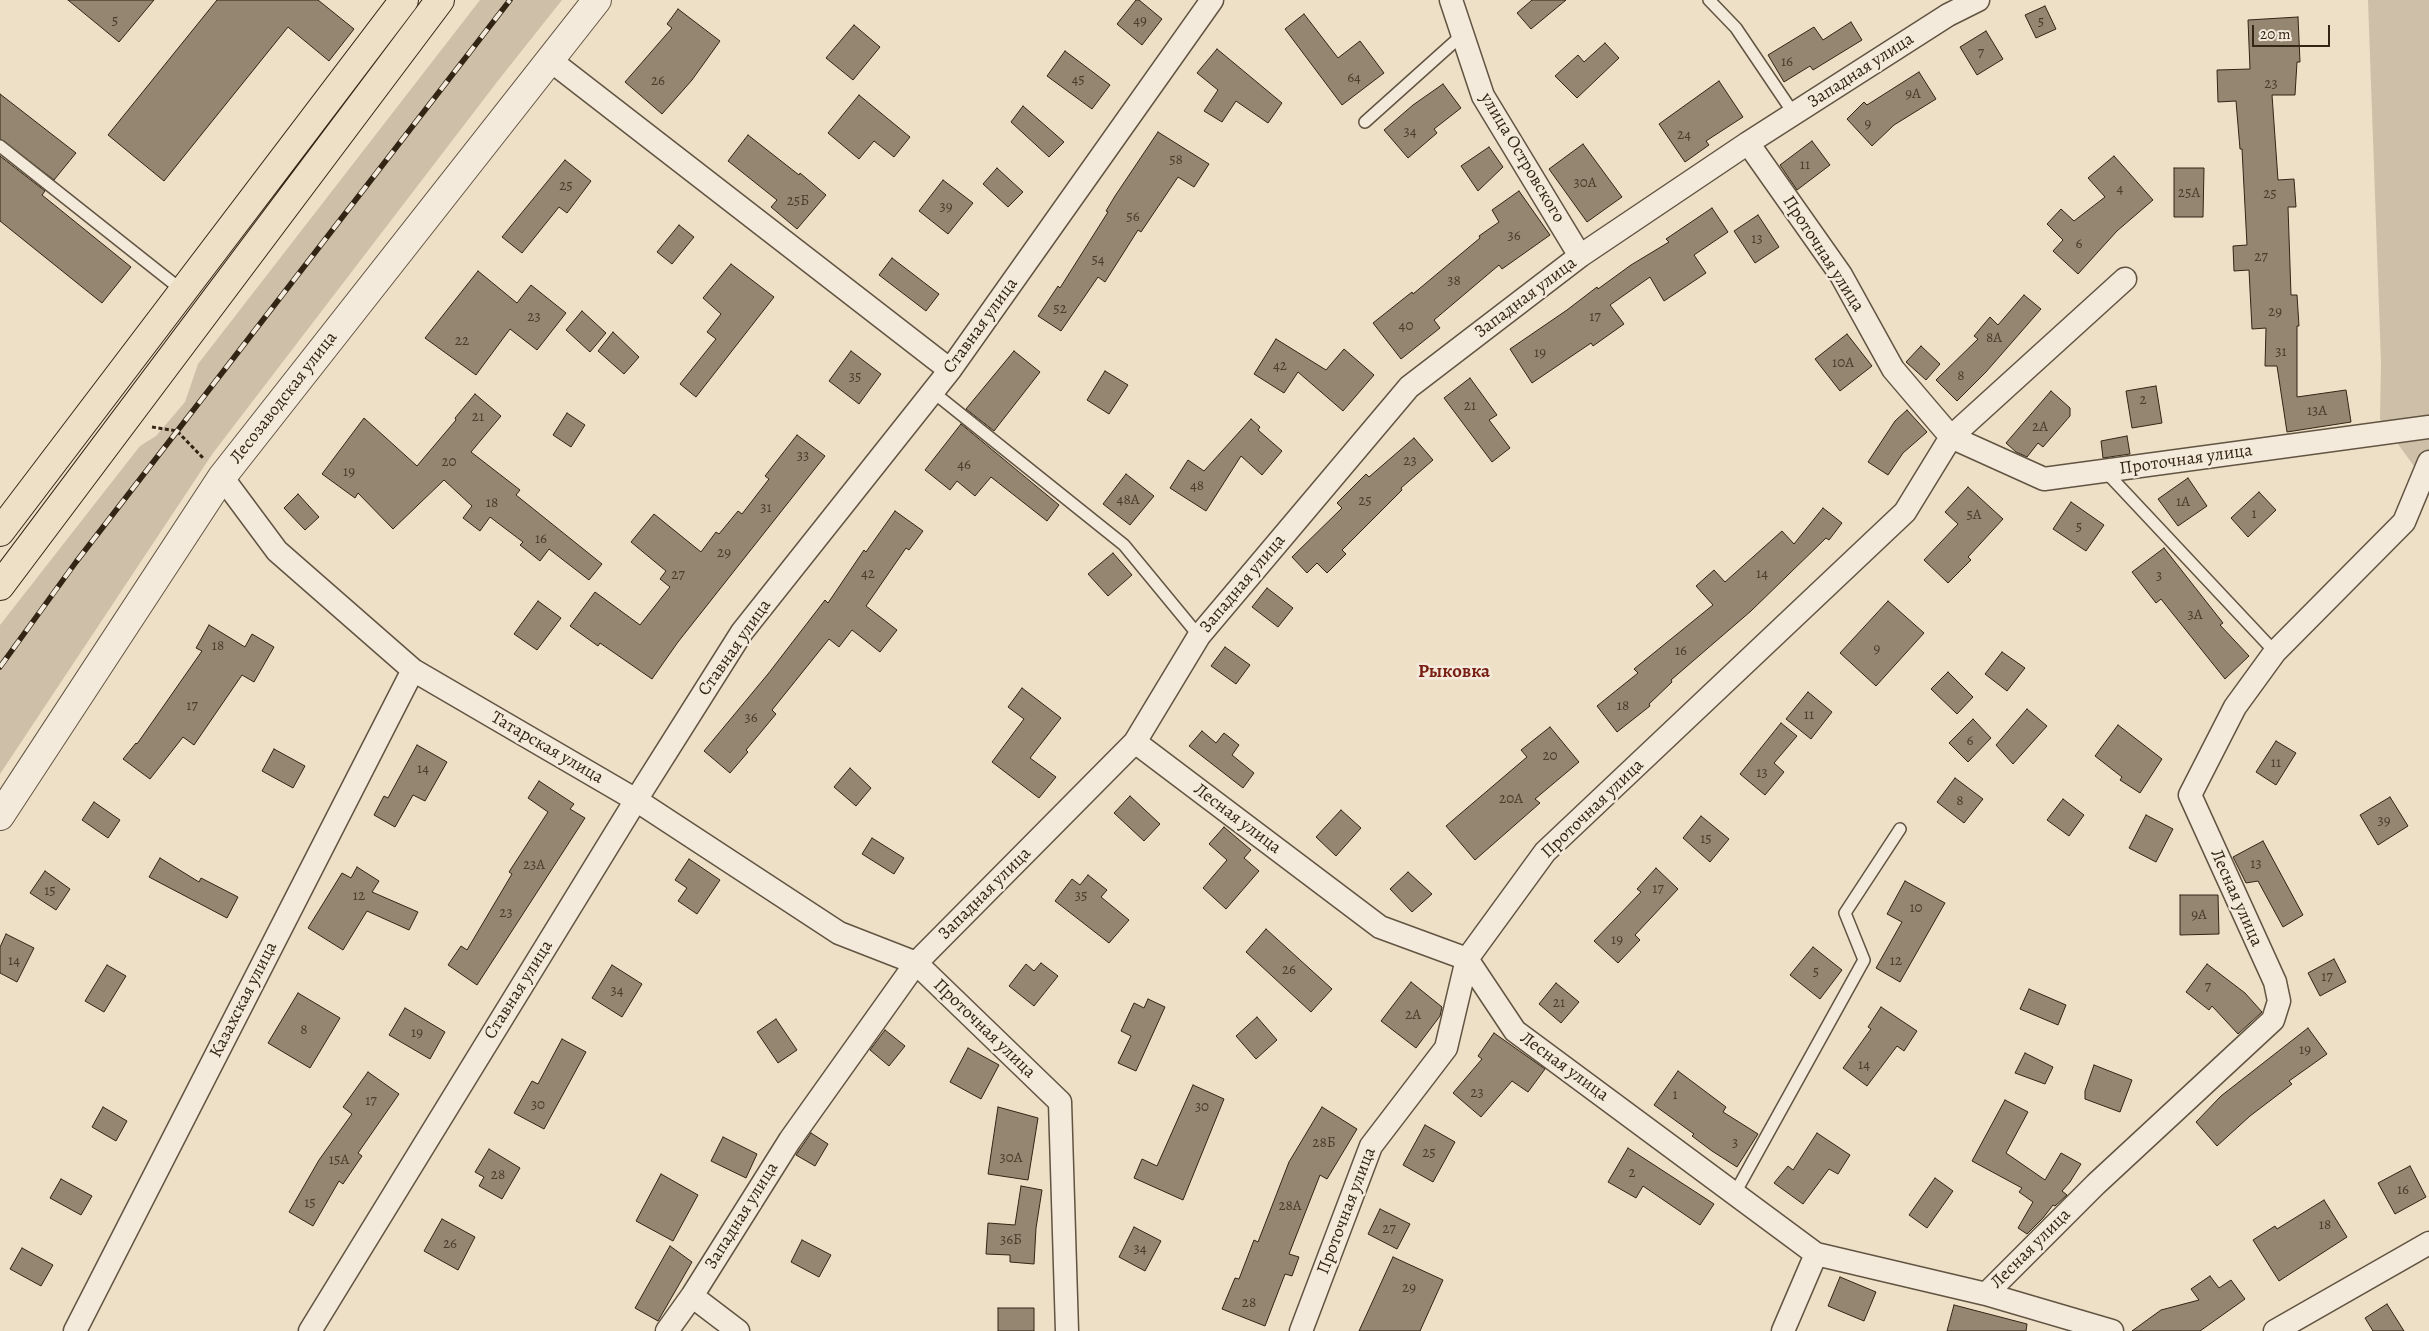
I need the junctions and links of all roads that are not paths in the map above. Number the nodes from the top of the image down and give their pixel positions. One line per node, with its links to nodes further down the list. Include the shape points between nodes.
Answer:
1 (404, 0): 16 (main road)
2 (440, 0): 25 (main road)
3 (597, 0): 9 (street, Лесозаводская улица)
4 (1212, 0): 17 (street, Ставная улица)
5 (1451, 0): 8 (street, улица Островского)
6 (1709, 0): 10 (lane, via 1736,28)
7 (1978, 0): 10 (street, Западная улица, via 1948,15)
8 (1462, 35): 11 (lane); 14 (street, улица Островского, via 1483,96)
9 (550, 60): 17 (street); 23 (street, Лесозаводская улица)
10 (1794, 114): 12 (street, Западная улица)
11 (1365, 122)
12 (1748, 143): 14 (street, Западная улица); 20 (street, Проточная улица, via 1841,275 1893,369)
13 (0, 146): 16 (lane)
14 (1580, 256): 26 (street, Западная улица, via 1409,387)
15 (2125, 279): 20 (street, Проточная улица)
16 (183, 291): 24 (main road)
17 (950, 370): 18 (street, Ставная улица)
18 (933, 392): 26 (lane, via 1124,545); 30 (street, Ставная улица, via 742,632)
19 (2429, 427): 22 (street, Проточная улица)
20 (1951, 436): 22 (street, Проточная улица, via 2044,479); 33 (street, Проточная улица, via 1905,512 1545,852)
21 (2429, 462): 27 (street, Лесная улица, via 2404,522)
22 (2105, 471): 27 (lane)
23 (222, 477): 28 (street, Татарская улица, via 277,551); 31 (street, Лесозаводская улица)
24 (0, 532)
25 (0, 586)
26 (1199, 636): 29 (street, Западная улица)
27 (2275, 652): 38 (street, Лесная улица, via 2234,707 2190,795 2275,982 2279,1002 2273,1020 2096,1184)
28 (413, 670): 30 (street, Татарская улица); 40 (street, Казахская улица)
29 (1135, 742): 33 (street, Лесная улица, via 1380,927); 34 (street, Западная улица)
30 (636, 800): 34 (street, Татарская улица, via 839,934); 41 (street, Ставная улица)
31 (0, 816)
32 (1900, 829): 35 (lane, via 1845,913 1864,960)
33 (1467, 959): 35 (street, Лесная улица, via 1515,1031); 45 (street, Проточная улица, via 1446,1048 1371,1146)
34 (916, 963): 39 (street, Западная улица, via 790,1140); 44 (street, Проточная улица, via 1060,1102)
35 (1735, 1193): 37 (street, Лесная улица)
36 (2429, 1243): 48 (street)
37 (1816, 1254): 38 (street, Лесная улица); 46 (street)
38 (1986, 1294): 47 (street, Лесная улица)
39 (692, 1296): 42 (street, Западная улица); 43 (street)
40 (75, 1331)
41 (310, 1331)
42 (667, 1331)
43 (738, 1331)
44 (1066, 1331)
45 (1301, 1331)
46 (1783, 1331)
47 (2112, 1331)
48 (2275, 1331)

